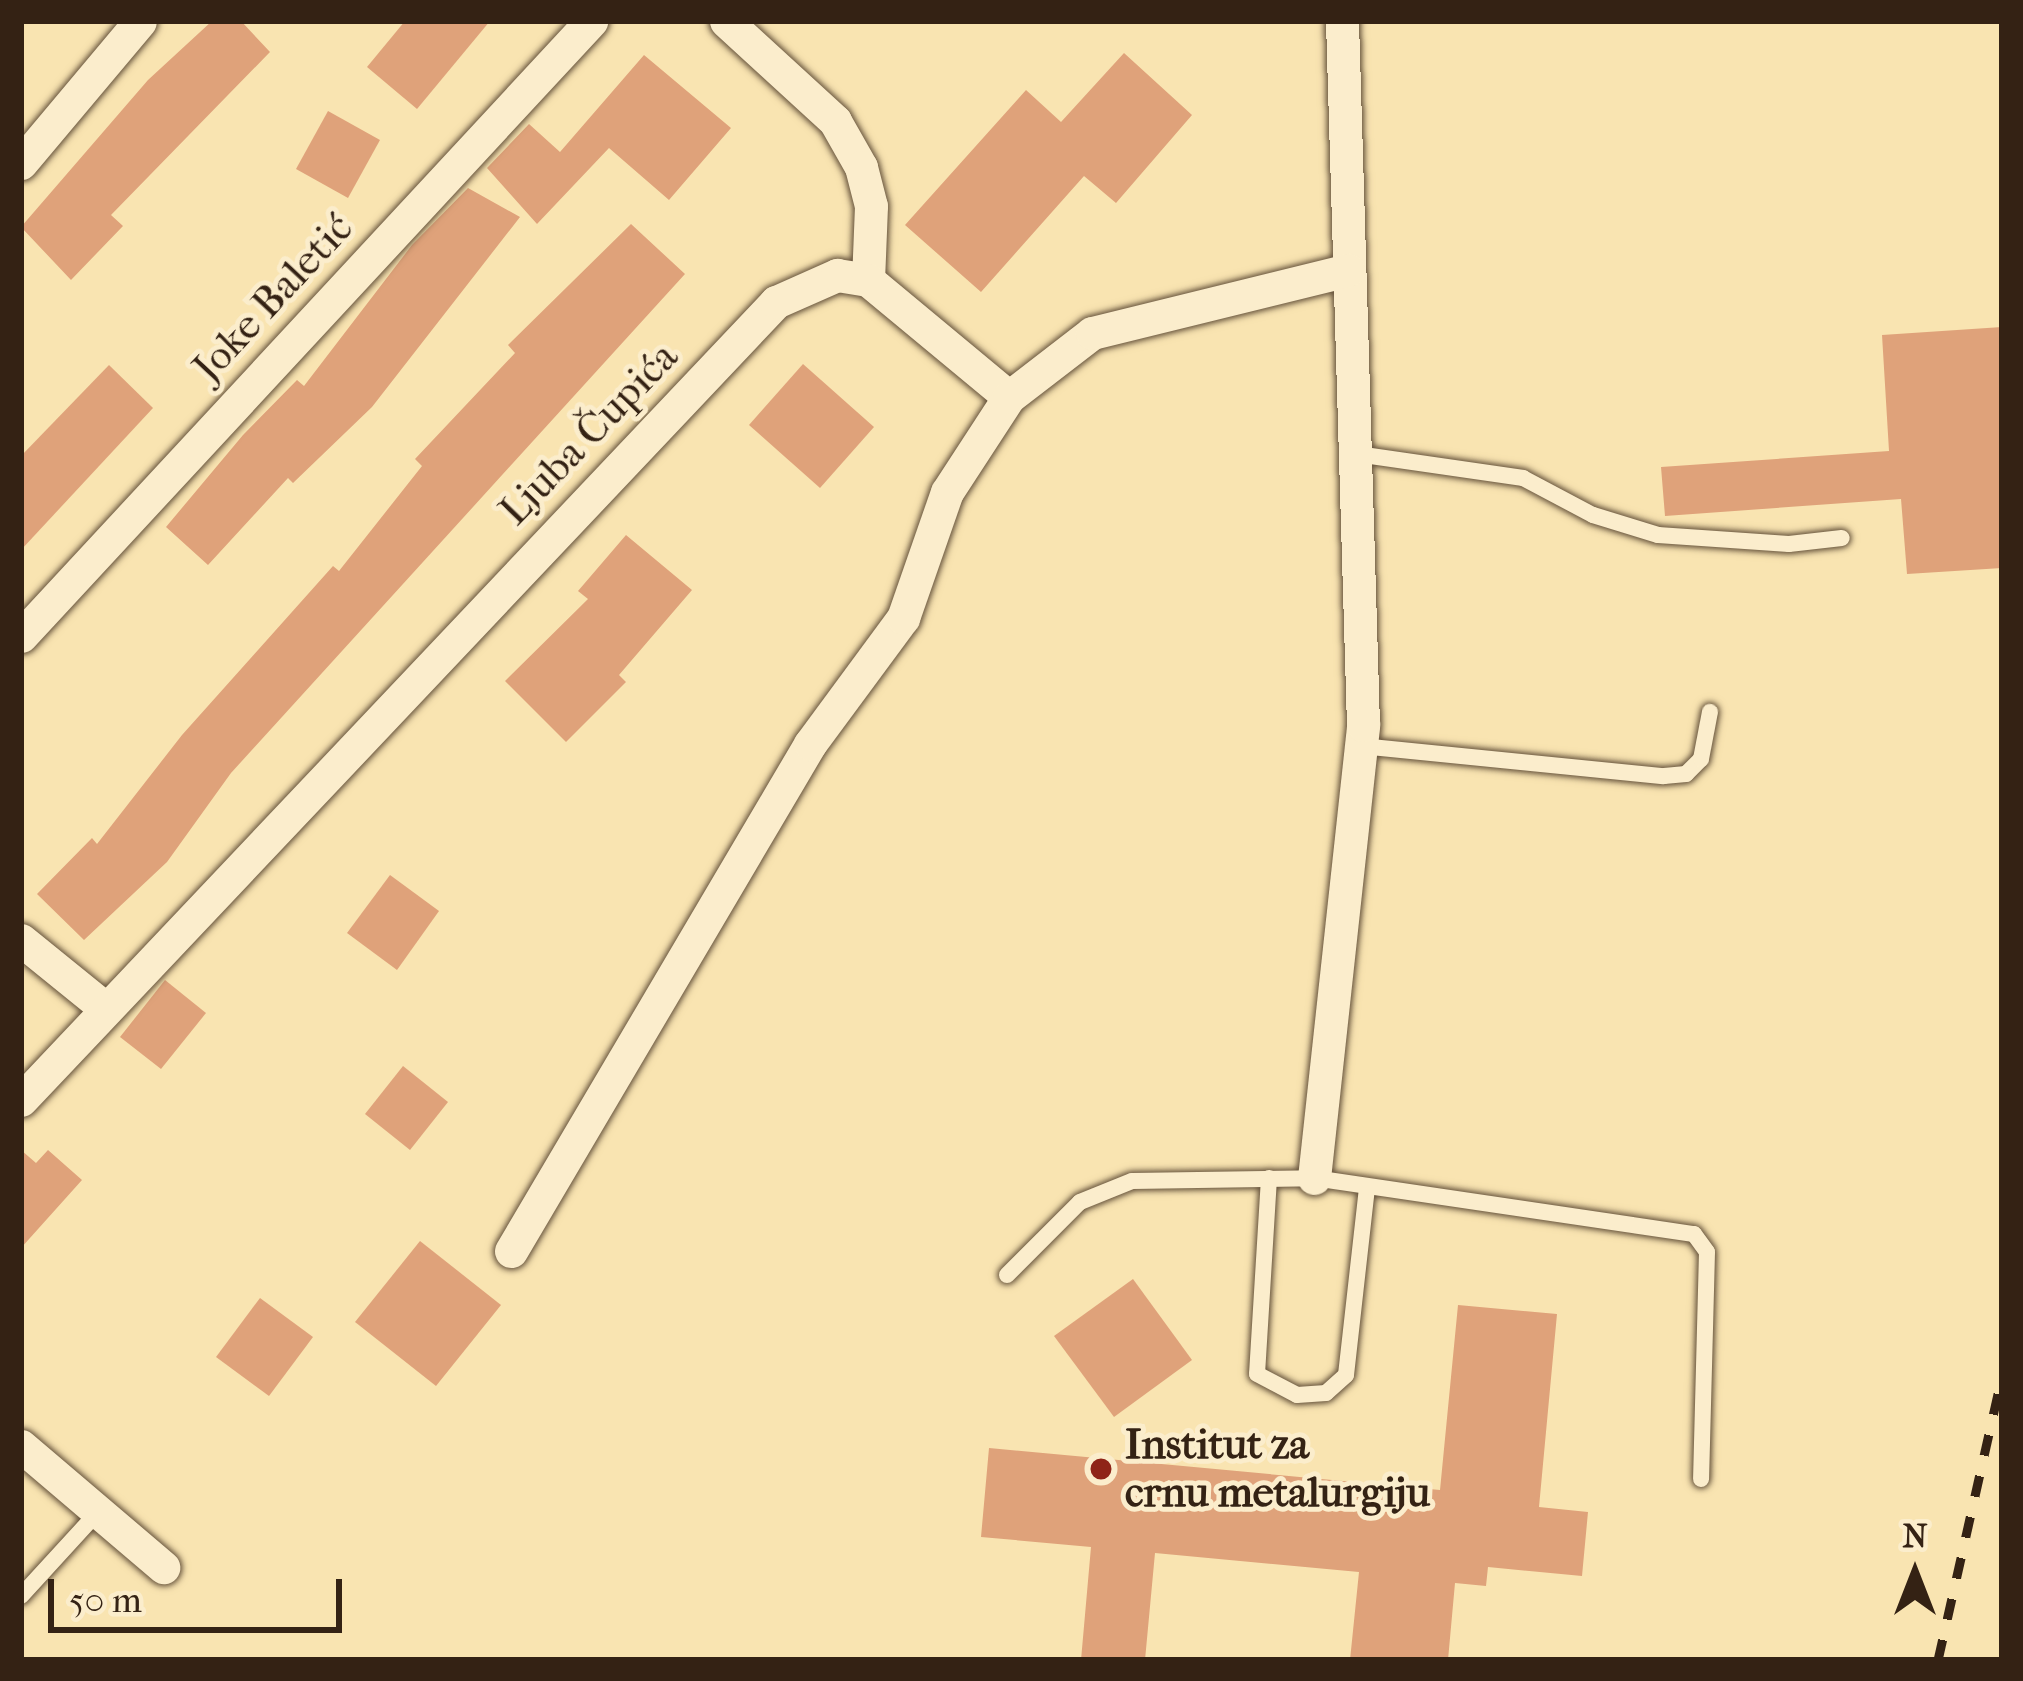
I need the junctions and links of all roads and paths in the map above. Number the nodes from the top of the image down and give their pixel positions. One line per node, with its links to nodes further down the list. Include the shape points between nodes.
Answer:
1 (140, 21): 5 (street)
2 (591, 21): 11 (street, Joke Baletić)
3 (726, 21): 7 (street, via 835,121 861,167 871,206)
4 (1342, 21): 6 (street)
5 (21, 163)
6 (1348, 270): 8 (street, via 1092,333); 9 (street)
7 (868, 280): 8 (street); 15 (street, Ljuba Čupića, via 837,275 776,302)
8 (1009, 397): 20 (street, via 947,492 903,618 810,744)
9 (1357, 454): 10 (lane, via 1523,478 1593,515 1658,535 1789,544); 13 (street)
10 (1842, 538)
11 (21, 636)
12 (1710, 712): 13 (lane, via 1701,759 1686,774)
13 (1361, 746): 18 (street)
14 (21, 940): 15 (street)
15 (105, 1008): 16 (street, Ljuba Čupića)
16 (21, 1100)
17 (1270, 1178): 18 (lane); 19 (lane, via 1257,1374 1298,1395 1326,1393 1346,1376); 21 (lane, via 1132,1181 1080,1202)
18 (1314, 1178): 19 (lane)
19 (1367, 1186): 23 (lane, via 1694,1234 1706,1252)
20 (512, 1251)
21 (1007, 1275)
22 (21, 1446): 24 (street)
23 (1701, 1479)
24 (98, 1512): 25 (street); 26 (lane)
25 (164, 1567)
26 (21, 1596)

